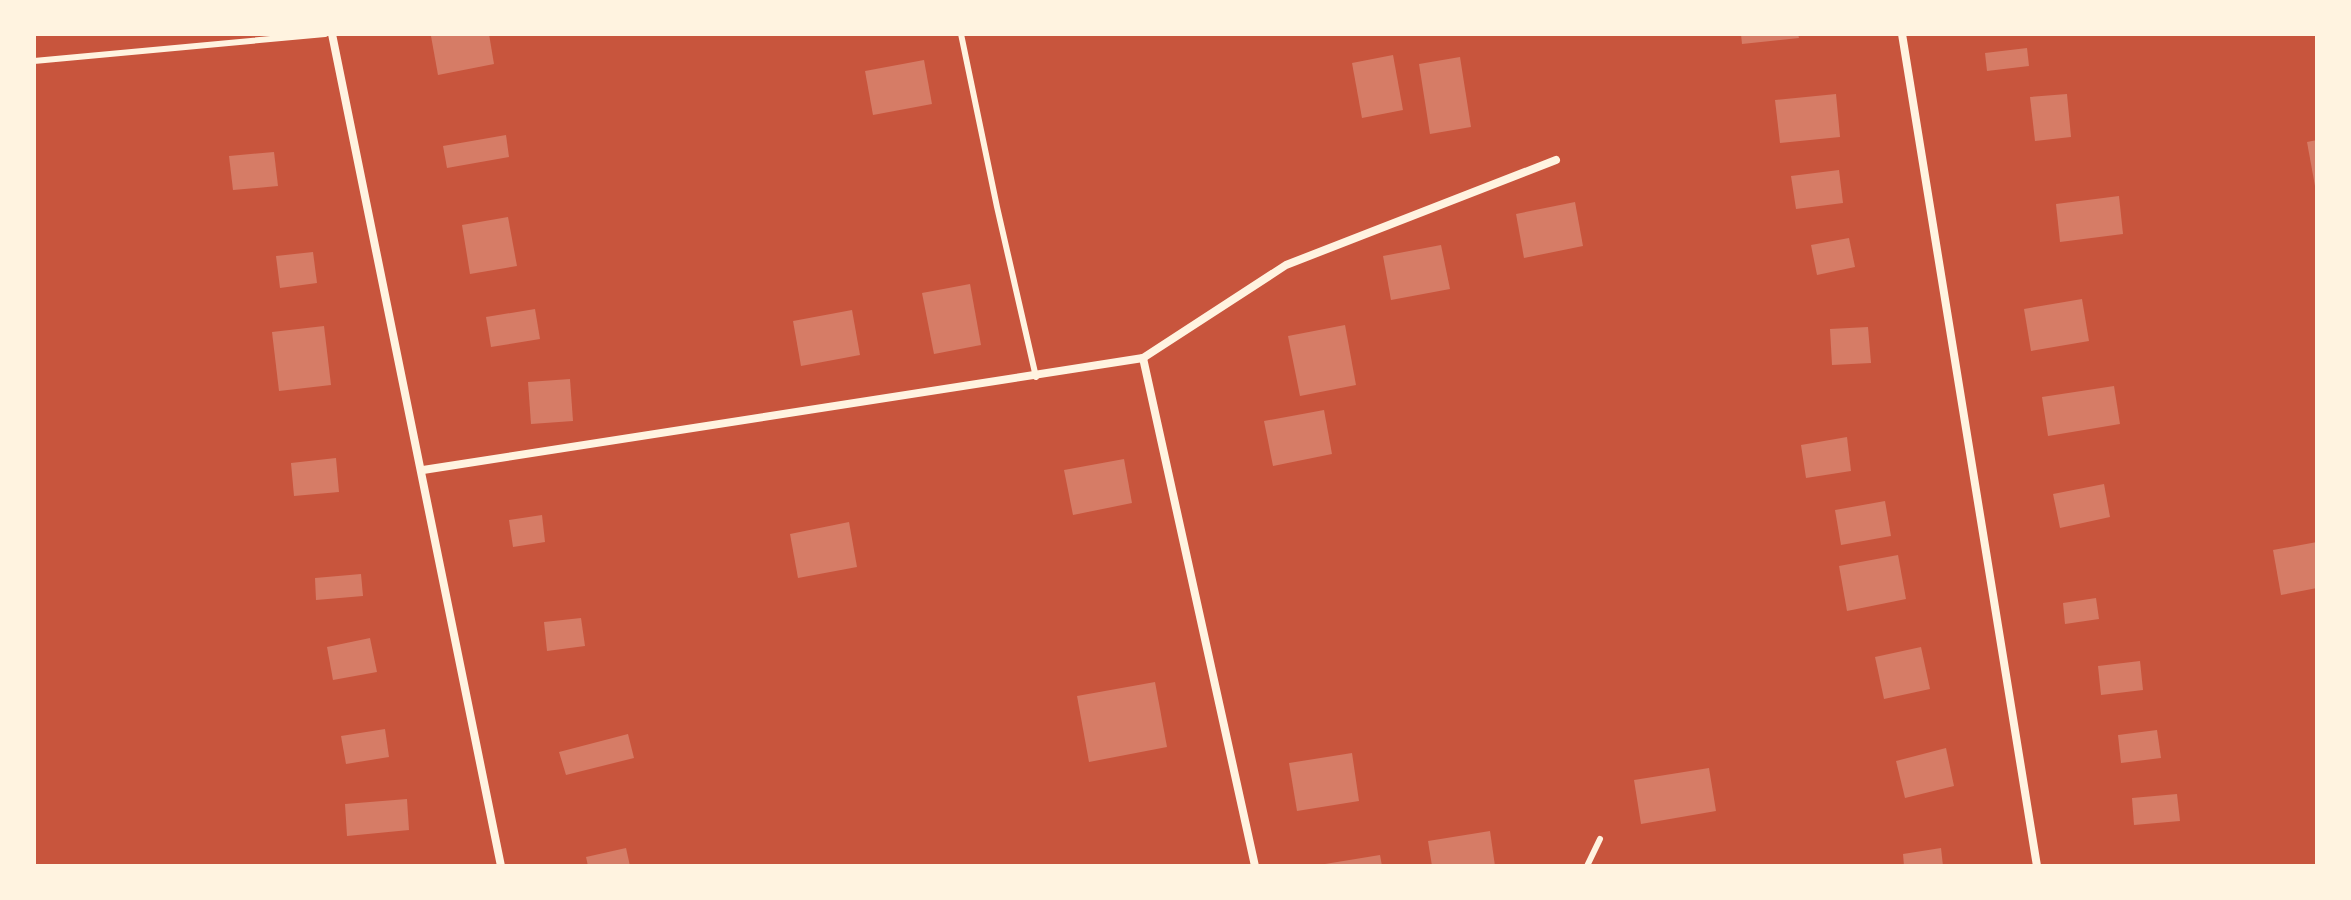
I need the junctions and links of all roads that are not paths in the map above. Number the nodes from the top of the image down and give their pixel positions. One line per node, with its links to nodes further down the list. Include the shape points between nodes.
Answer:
1 (325, 34): 5 (lane)
2 (332, 34): 9 (street)
3 (961, 34): 8 (lane)
4 (1902, 34): 14 (street)
5 (34, 61)
6 (1556, 160): 7 (street, via 1286,265)
7 (1143, 358): 8 (street); 12 (street)
8 (1036, 377): 9 (street)
9 (423, 470): 11 (street)
10 (1600, 839): 13 (lane)
11 (501, 866)
12 (1255, 866)
13 (1587, 866)
14 (2037, 866)

